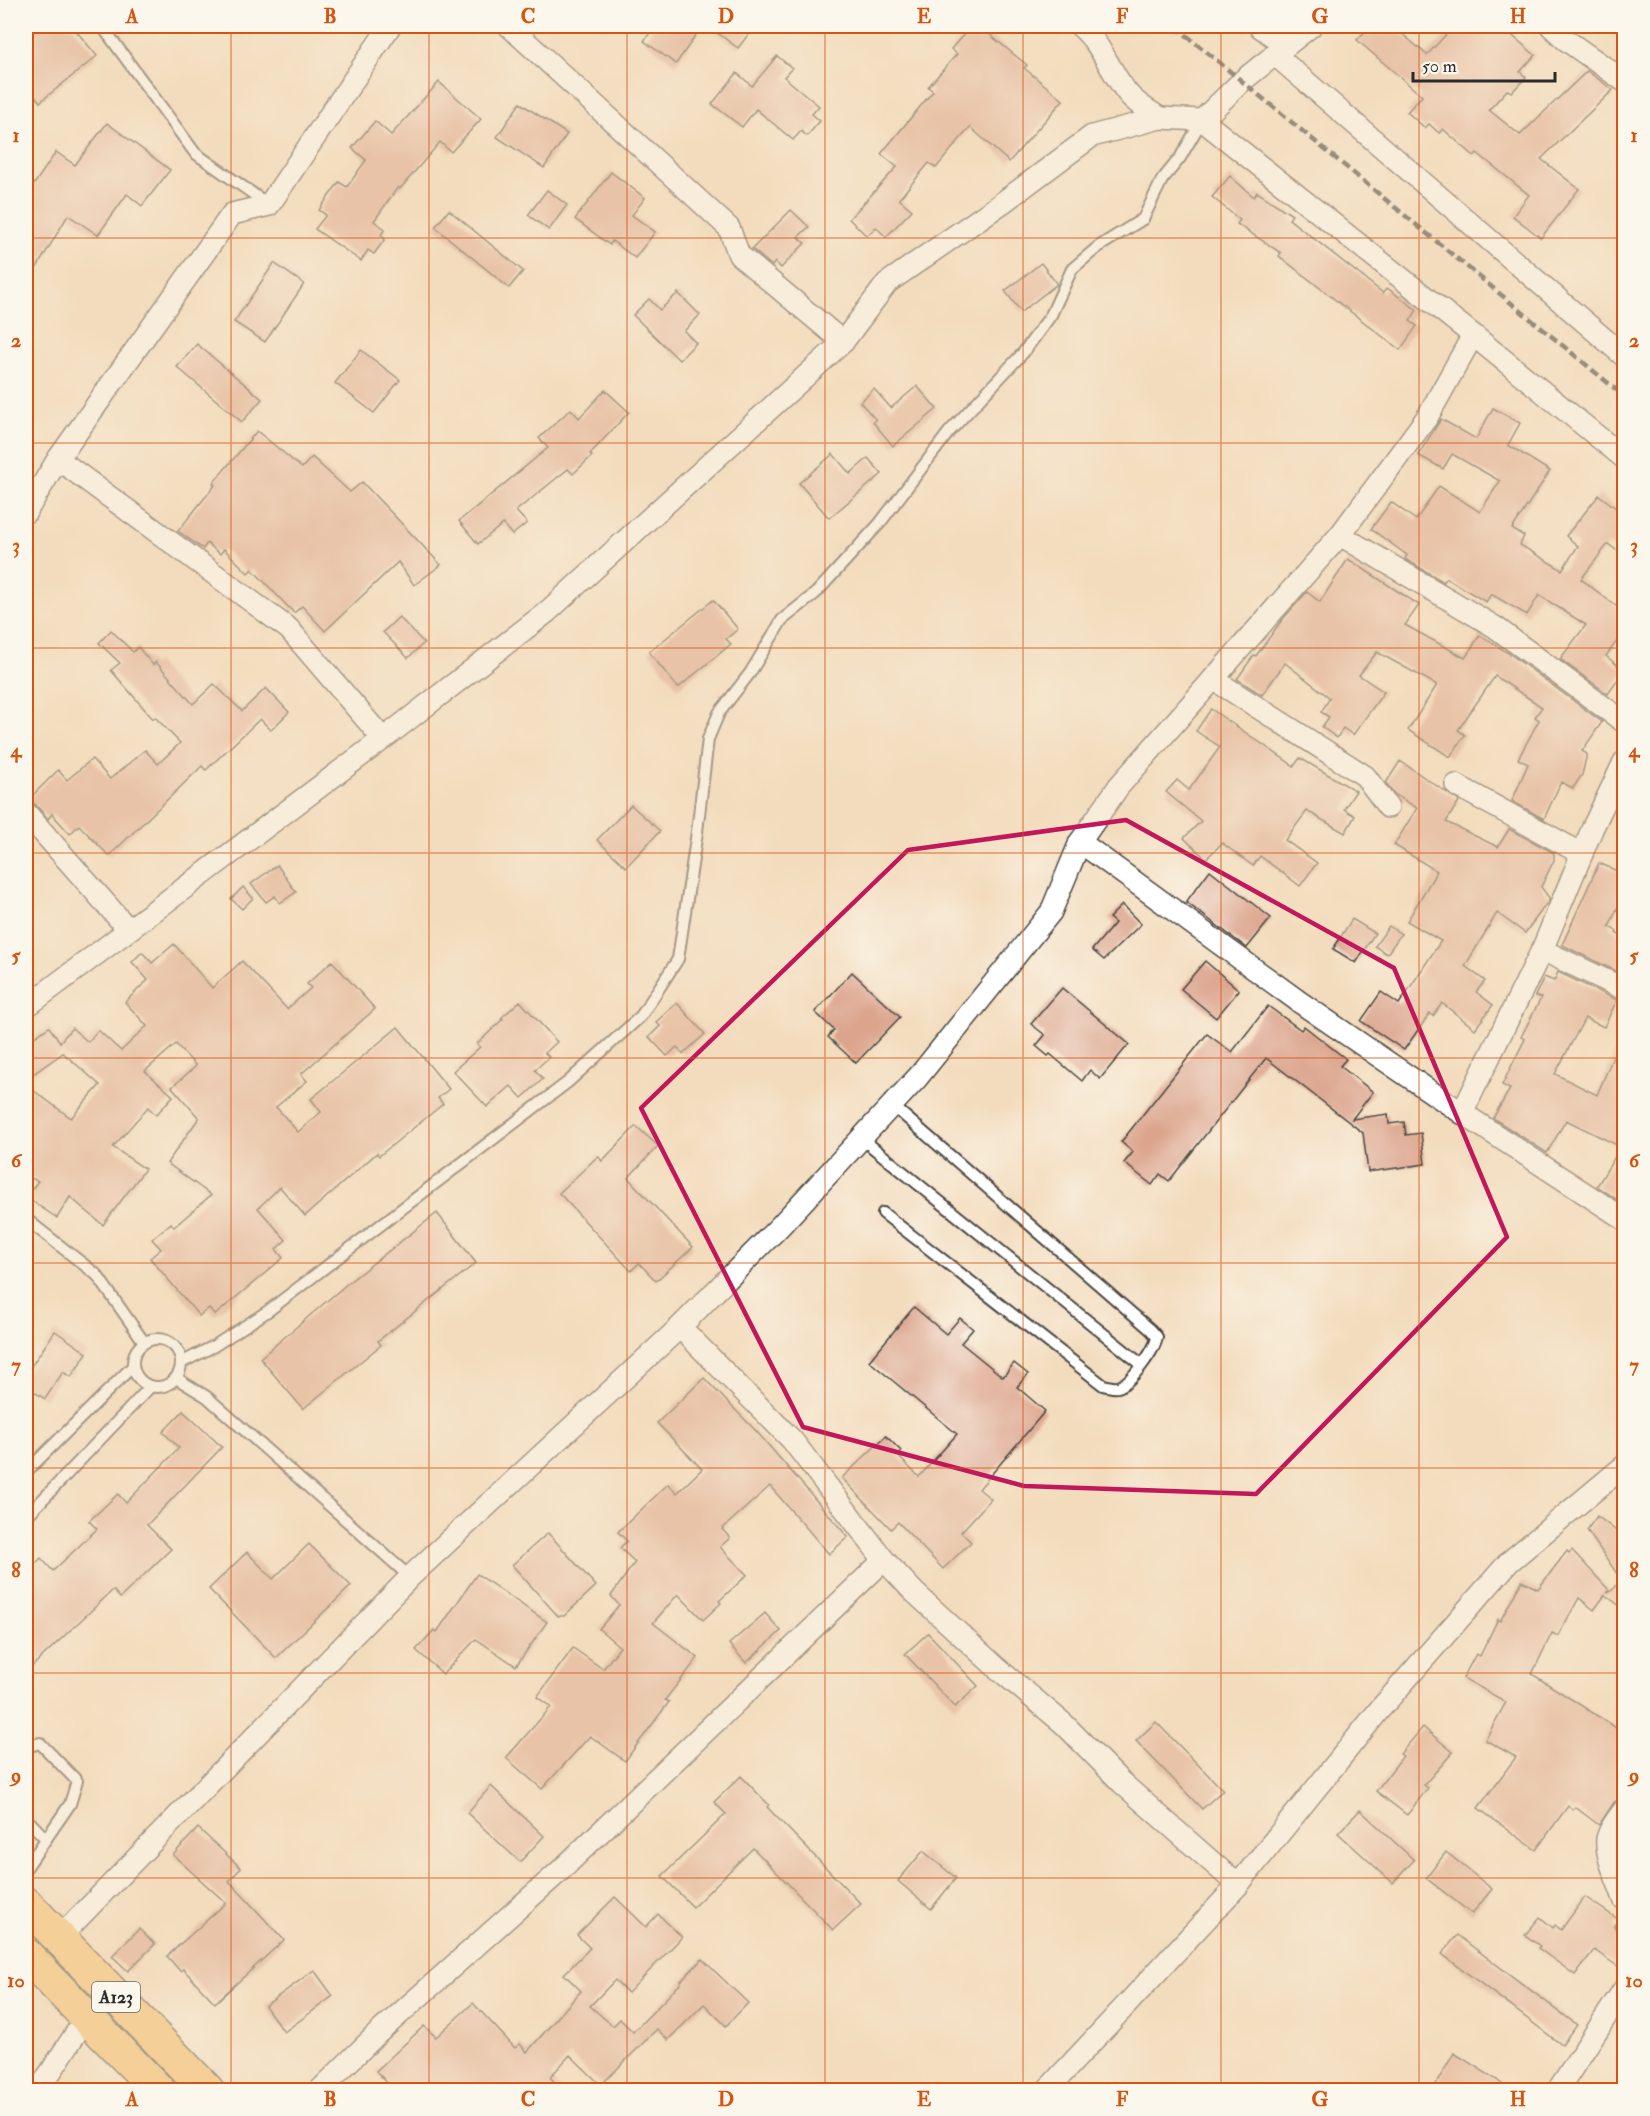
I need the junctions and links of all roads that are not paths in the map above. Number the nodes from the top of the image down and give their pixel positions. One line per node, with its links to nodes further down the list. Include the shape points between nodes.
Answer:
1 (102, 26): 12 (lane, via 195,153)
2 (390, 26): 12 (street)
3 (509, 26): 14 (street, via 729,228 739,255)
4 (1080, 26): 10 (street, via 1128,94)
5 (1259, 26): 8 (street)
6 (1311, 26): 8 (street)
7 (1564, 30): 9 (street)
8 (1279, 50): 11 (street); 15 (street)
9 (1624, 81)
10 (1160, 118): 11 (street); 14 (street, via 1092,136 887,283)
11 (1202, 120): 13 (street); 41 (lane, via 1162,180 1143,219 1098,247 1072,269 1051,315 1023,353 949,432 880,524 816,593 782,620 750,673 718,713 708,739 678,959 640,1016 568,1082 268,1311)
12 (269, 205): 17 (street, via 232,214)
13 (1473, 336): 16 (street); 19 (street, via 1428,416)
14 (843, 342): 22 (street, via 547,612)
15 (1624, 356)
16 (1624, 458)
17 (58, 459): 18 (street); 22 (street, via 289,629)
18 (26, 512)
19 (1340, 535): 20 (street); 21 (street, via 1495,627)
20 (1213, 679): 25 (street, via 1365,776); 27 (street, via 1119,786)
21 (1624, 722)
22 (383, 739): 29 (street)
23 (1624, 762): 28 (street)
24 (1456, 785): 28 (street)
25 (1388, 807)
26 (26, 813): 29 (street)
27 (1080, 842): 33 (street, via 1051,912); 34 (street, via 1301,1003)
28 (1582, 854): 30 (street)
29 (128, 929): 32 (street)
30 (1542, 950): 31 (street); 34 (street)
31 (1624, 989)
32 (26, 1007)
33 (892, 1105): 35 (street); 42 (lane, via 1151,1330 1157,1337 1155,1346)
34 (1462, 1113): 38 (street)
35 (861, 1138): 39 (street); 42 (lane)
36 (883, 1213): 42 (lane, via 1103,1385 1115,1388 1126,1383)
37 (26, 1219): 40 (lane, via 97,1275)
38 (1624, 1219)
39 (680, 1327): 49 (street, via 792,1440); 50 (street)
40 (144, 1342): 41 (lane, via 154,1338 173,1344); 43 (lane, via 132,1357)
41 (181, 1363): 44 (lane)
42 (1142, 1364)
43 (132, 1367): 45 (lane, via 142,1383); 47 (lane)
44 (176, 1378): 45 (lane, via 160,1387); 50 (lane, via 207,1397)
45 (150, 1386): 48 (lane)
46 (1624, 1466): 56 (street, via 1509,1562 1380,1709)
47 (26, 1472)
48 (26, 1517)
49 (884, 1560): 56 (street, via 997,1668 1064,1724 1122,1783); 66 (street, via 561,1870 377,2034)
50 (410, 1577): 59 (street)
51 (26, 1747): 54 (lane, via 40,1743 76,1781 70,1804)
52 (1624, 1810): 57 (street, via 1607,1839)
53 (26, 1818): 54 (lane)
54 (46, 1839): 55 (lane)
55 (26, 1868)
56 (1238, 1885): 67 (street)
57 (1624, 1899)
58 (26, 1904): 59 (highway, A123)
59 (59, 1938): 65 (highway, A123)
60 (26, 1955): 62 (highway, A123)
61 (1624, 1989): 68 (street)
62 (87, 2016): 63 (street); 64 (highway, A123)
63 (39, 2091)
64 (158, 2091)
65 (207, 2091)
66 (320, 2091)
67 (1047, 2091)
68 (1558, 2091)

